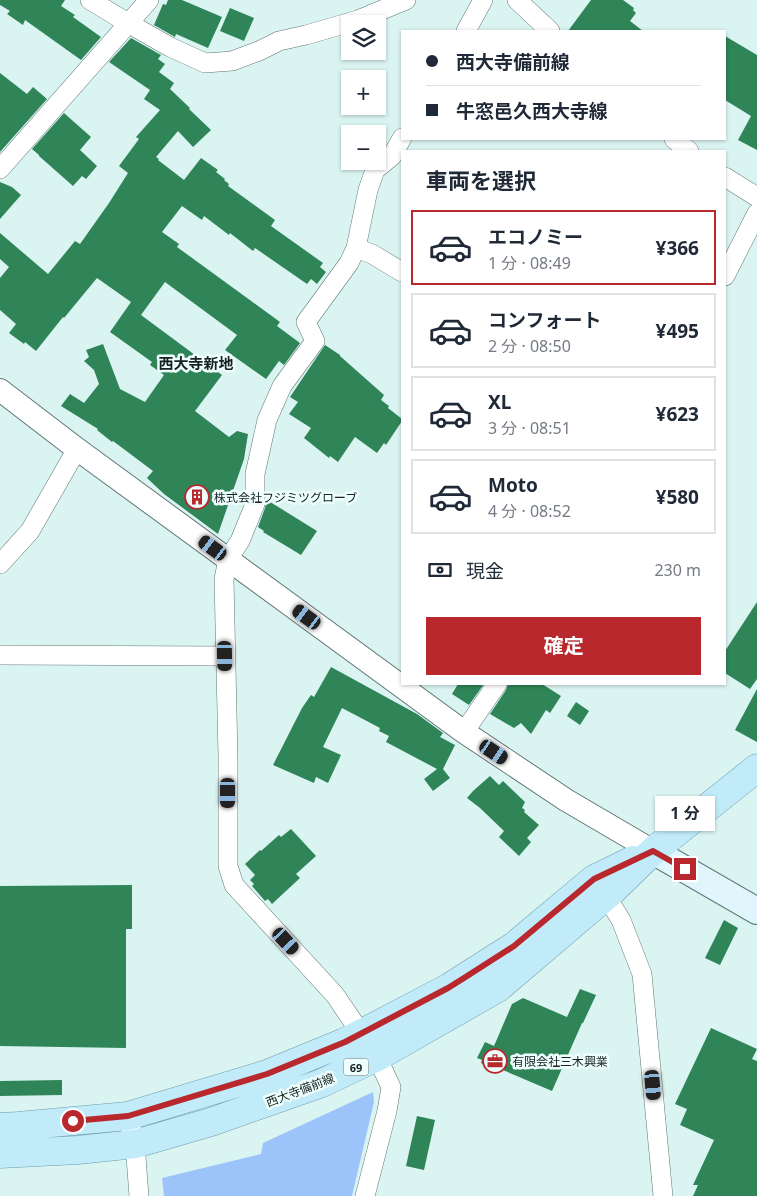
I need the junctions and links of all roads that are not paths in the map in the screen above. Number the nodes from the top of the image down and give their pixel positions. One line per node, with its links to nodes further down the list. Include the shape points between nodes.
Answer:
1 (90, 0): 6 (street)
2 (149, 0): 6 (street)
3 (406, 0): 6 (street, via 358,20 279,41 232,61 205,63)
4 (483, 0): 7 (street)
5 (518, 0): 8 (street)
6 (128, 24): 12 (street)
7 (467, 30)
8 (549, 30)
9 (401, 140): 16 (street, via 392,156 375,170)
10 (675, 140): 11 (street)
11 (688, 150)
12 (0, 169)
13 (726, 178): 14 (street)
14 (757, 197)
15 (757, 213): 18 (street)
16 (356, 248): 17 (street); 21 (street, via 349,263 306,322 315,341 282,386 267,420 255,474 255,504 240,541)
17 (401, 271)
18 (726, 274)
19 (0, 390): 20 (street)
20 (78, 449): 21 (street); 22 (street, via 30,531)
21 (228, 559): 24 (street, via 224,579); 26 (street)
22 (0, 564)
23 (0, 656): 24 (street)
24 (225, 656): 31 (street, via 228,866 234,884 335,995)
25 (496, 685): 26 (street)
26 (464, 732): 28 (street, via 566,800)
27 (757, 768): 28 (main road, 西大寺備前線 / 69)
28 (653, 851): 29 (main road, 西大寺備前線 / 69); 30 (main road); 31 (main road, 西大寺備前線 / 69, via 594,879 514,946 448,988)
29 (606, 896): 32 (main road, 西大寺備前線 / 69, via 498,988); 39 (street, via 621,920 642,974)
30 (754, 903)
31 (361, 1033): 32 (street); 33 (main road, 西大寺備前線 / 69, via 267,1074)
32 (377, 1056): 35 (main road, 西大寺備前線 / 69, via 304,1090); 38 (street, via 391,1087)
33 (128, 1116): 34 (main road, 西大寺備前線 / 69); 35 (street)
34 (0, 1127)
35 (135, 1144): 36 (main road, 西大寺備前線 / 69); 37 (street)
36 (0, 1154)
37 (139, 1196)
38 (366, 1196)
39 (663, 1196)

